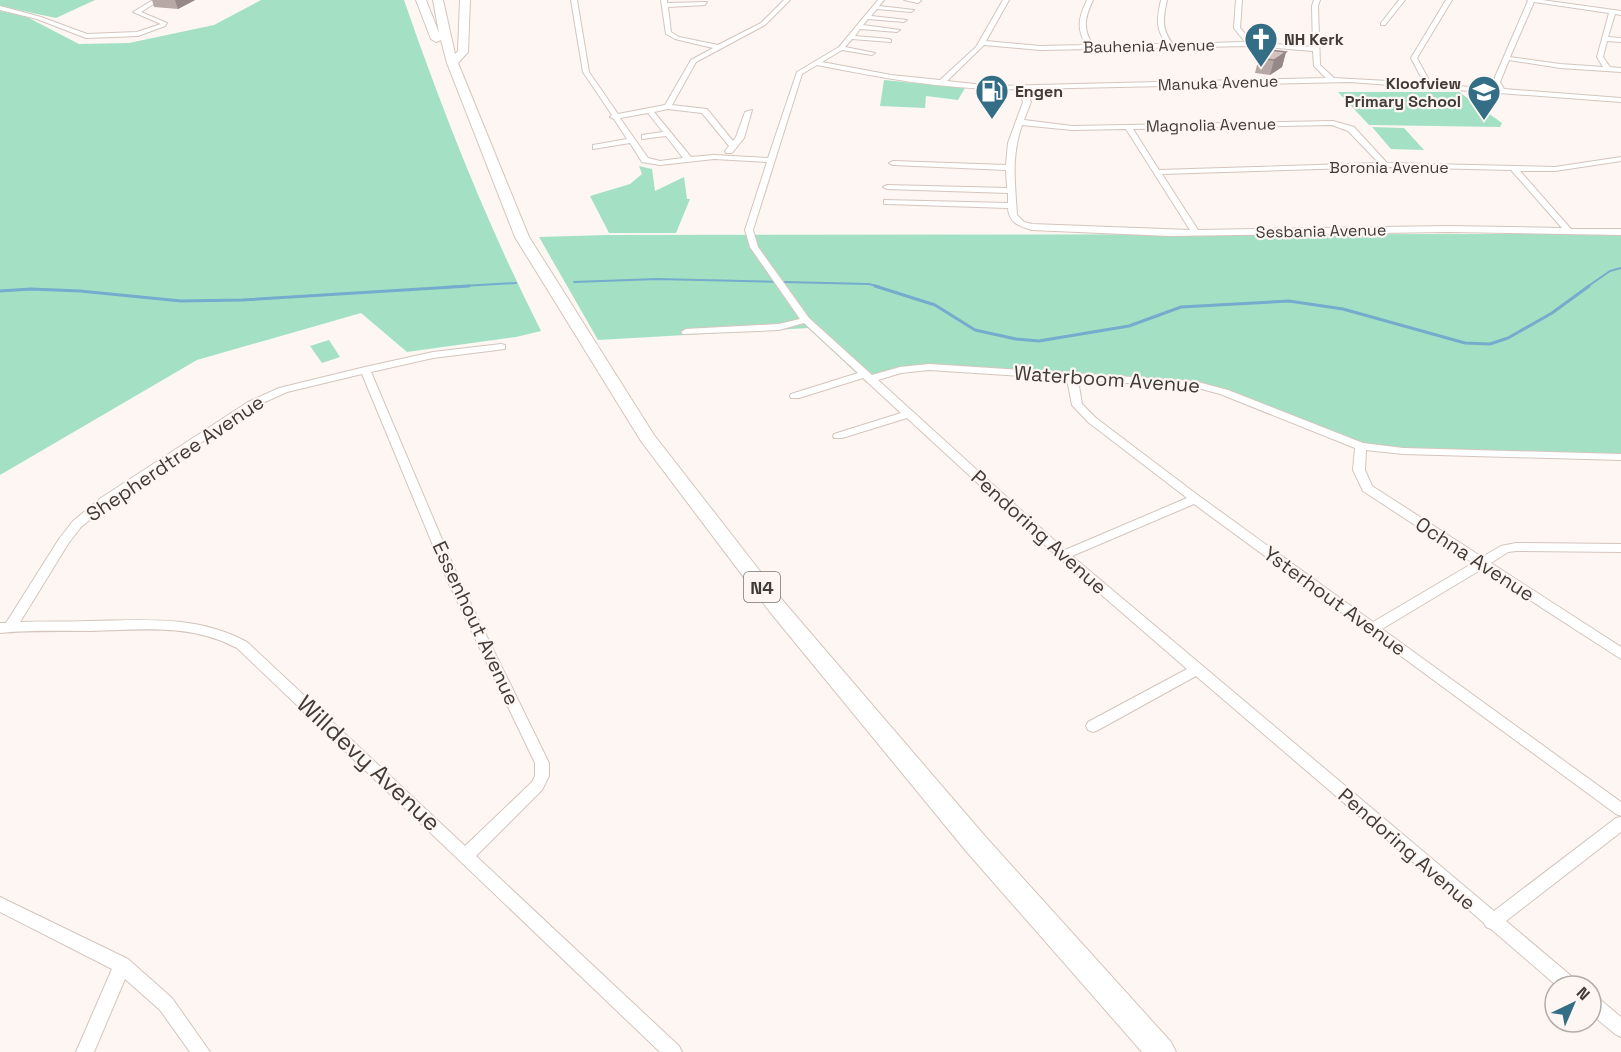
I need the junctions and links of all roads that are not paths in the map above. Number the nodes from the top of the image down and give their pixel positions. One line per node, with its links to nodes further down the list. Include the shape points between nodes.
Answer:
1 (157, 0): 19 (street, via 136,12 163,25 148,32 117,36 86,36)
2 (420, 0): 40 (highway, via 445,57)
3 (438, 0): 40 (highway, N4)
4 (465, 0): 40 (highway, via 463,51)
5 (574, 0): 53 (street, via 586,72)
6 (787, 0): 35 (street, via 763,24)
7 (907, 0): 16 (street)
8 (1006, 0): 31 (street)
9 (1090, 0): 34 (street, via 1080,26)
10 (1164, 0): 33 (street, via 1159,26)
11 (1239, 0): 32 (street, via 1237,28)
12 (1317, 0): 37 (street)
13 (1402, 0): 25 (street)
14 (1449, 0): 46 (street, via 1414,58)
15 (1531, 0): 21 (street); 39 (street)
16 (918, 1)
17 (664, 3): 18 (street); 35 (street, via 668,33)
18 (705, 3)
19 (0, 8)
20 (911, 10): 22 (street)
21 (1612, 12): 23 (street); 28 (street)
22 (870, 13): 24 (street); 26 (street); 27 (street, Pendoring Avenue)
23 (1621, 13)
24 (904, 20)
25 (1383, 24)
26 (897, 30)
27 (850, 37): 29 (street); 36 (street, Pendoring Avenue)
28 (1606, 39): 30 (street); 42 (street, via 1600,57)
29 (889, 40)
30 (1621, 40)
31 (982, 43): 34 (street, Bauhenia Avenue); 45 (street)
32 (1250, 44): 33 (street, Bauhenia Avenue); 37 (street, Bauhenia Avenue)
33 (1171, 45): 34 (street, Bauhenia Avenue)
34 (1090, 46)
35 (717, 47): 50 (street, via 691,63)
36 (841, 48): 38 (street); 41 (street, Pendoring Avenue)
37 (1315, 49): 44 (street, via 1317,66)
38 (872, 53)
39 (1507, 58): 42 (street); 48 (street, via 1497,82)
40 (452, 63): 109 (highway, N4, via 522,237 647,437 777,607 975,843)
41 (815, 63): 45 (street, Manuka Avenue); 64 (street, Pendoring Avenue, via 799,73)
42 (1608, 69): 43 (street)
43 (1621, 70)
44 (1332, 80): 46 (street, Manuka Avenue); 47 (street, Manuka Avenue)
45 (941, 82): 47 (street, Manuka Avenue)
46 (1428, 85): 48 (street, Manuka Avenue)
47 (1021, 88): 54 (street, via 1027,102)
48 (1501, 90): 49 (street, Manuka Avenue)
49 (1621, 100)
50 (669, 107): 51 (street); 59 (street, via 704,111)
51 (650, 111): 53 (street); 56 (street)
52 (749, 112): 59 (street, via 740,138)
53 (614, 117): 58 (street)
54 (1020, 122): 55 (street, Magnolia Avenue, via 1072,128); 67 (street, via 1012,143)
55 (1128, 127): 66 (street, Magnolia Avenue, via 1333,123 1351,129); 69 (street)
56 (668, 134): 57 (street); 62 (street)
57 (645, 137)
58 (631, 141): 60 (street); 62 (street, via 651,162)
59 (732, 145): 61 (street)
60 (596, 147)
61 (726, 157): 62 (street); 64 (street)
62 (688, 159)
63 (1621, 159): 68 (street, Boronia Avenue, via 1556,169)
64 (770, 160): 77 (street, Pendoring Avenue, via 750,238)
65 (893, 163): 67 (street)
66 (1385, 165): 68 (street, Boronia Avenue); 69 (street, Boronia Avenue)
67 (1010, 168): 71 (street)
68 (1514, 169): 74 (street)
69 (1156, 172): 76 (street)
70 (887, 187): 71 (street)
71 (1011, 191): 73 (street)
72 (887, 202): 73 (street)
73 (1012, 206): 76 (street, Sesbania Avenue, via 1013,216 1021,224 1052,229)
74 (1568, 230): 75 (street, Sesbania Avenue); 76 (street, Sesbania Avenue)
75 (1621, 232)
76 (1196, 233)
77 (806, 320): 78 (street, via 779,327); 82 (street, Pendoring Avenue)
78 (686, 332)
79 (501, 347): 80 (street, Shepherdtree Avenue, via 433,355)
80 (365, 370): 92 (street, Shepherdtree Avenue, via 265,397 105,501 77,524); 99 (street, Essenhout Avenue, via 455,584 542,764 537,786)
81 (1072, 376): 82 (street, Waterboom Avenue, via 922,367); 86 (street, Waterboom Avenue, via 1208,387); 88 (street, Ysterhout Avenue, via 1080,409)
82 (868, 377): 83 (street, Waterboom Avenue); 84 (street, Pendoring Avenue)
83 (795, 396)
84 (908, 414): 85 (street); 90 (street, Pendoring Avenue)
85 (838, 436)
86 (1361, 446): 87 (street, Waterboom Avenue, via 1403,451); 91 (street, Ochna Avenue, via 1359,470 1367,488)
87 (1621, 457)
88 (1196, 499): 90 (street); 93 (street, Ysterhout Avenue)
89 (1621, 548): 91 (street, via 1516,547 1505,549)
90 (1064, 555): 95 (street, Pendoring Avenue)
91 (1482, 564): 93 (street); 94 (street, Ochna Avenue)
92 (5, 627): 99 (street, Willdevy Avenue, via 136,623 203,629 231,637)
93 (1374, 628): 97 (street, Ysterhout Avenue)
94 (1621, 654)
95 (1198, 669): 96 (street); 101 (street, Pendoring Avenue)
96 (1093, 726)
97 (1621, 810)
98 (1621, 823): 101 (street)
99 (466, 855): 108 (street, Willdevy Avenue)
100 (0, 904): 102 (street)
101 (1492, 922): 103 (street, Pendoring Avenue)
102 (122, 965): 106 (street); 107 (street, via 166,1004)
103 (1555, 974)
104 (1603, 1013): 105 (street)
105 (1621, 1028)
106 (85, 1052)
107 (201, 1052)
108 (673, 1052)
109 (1161, 1052)

